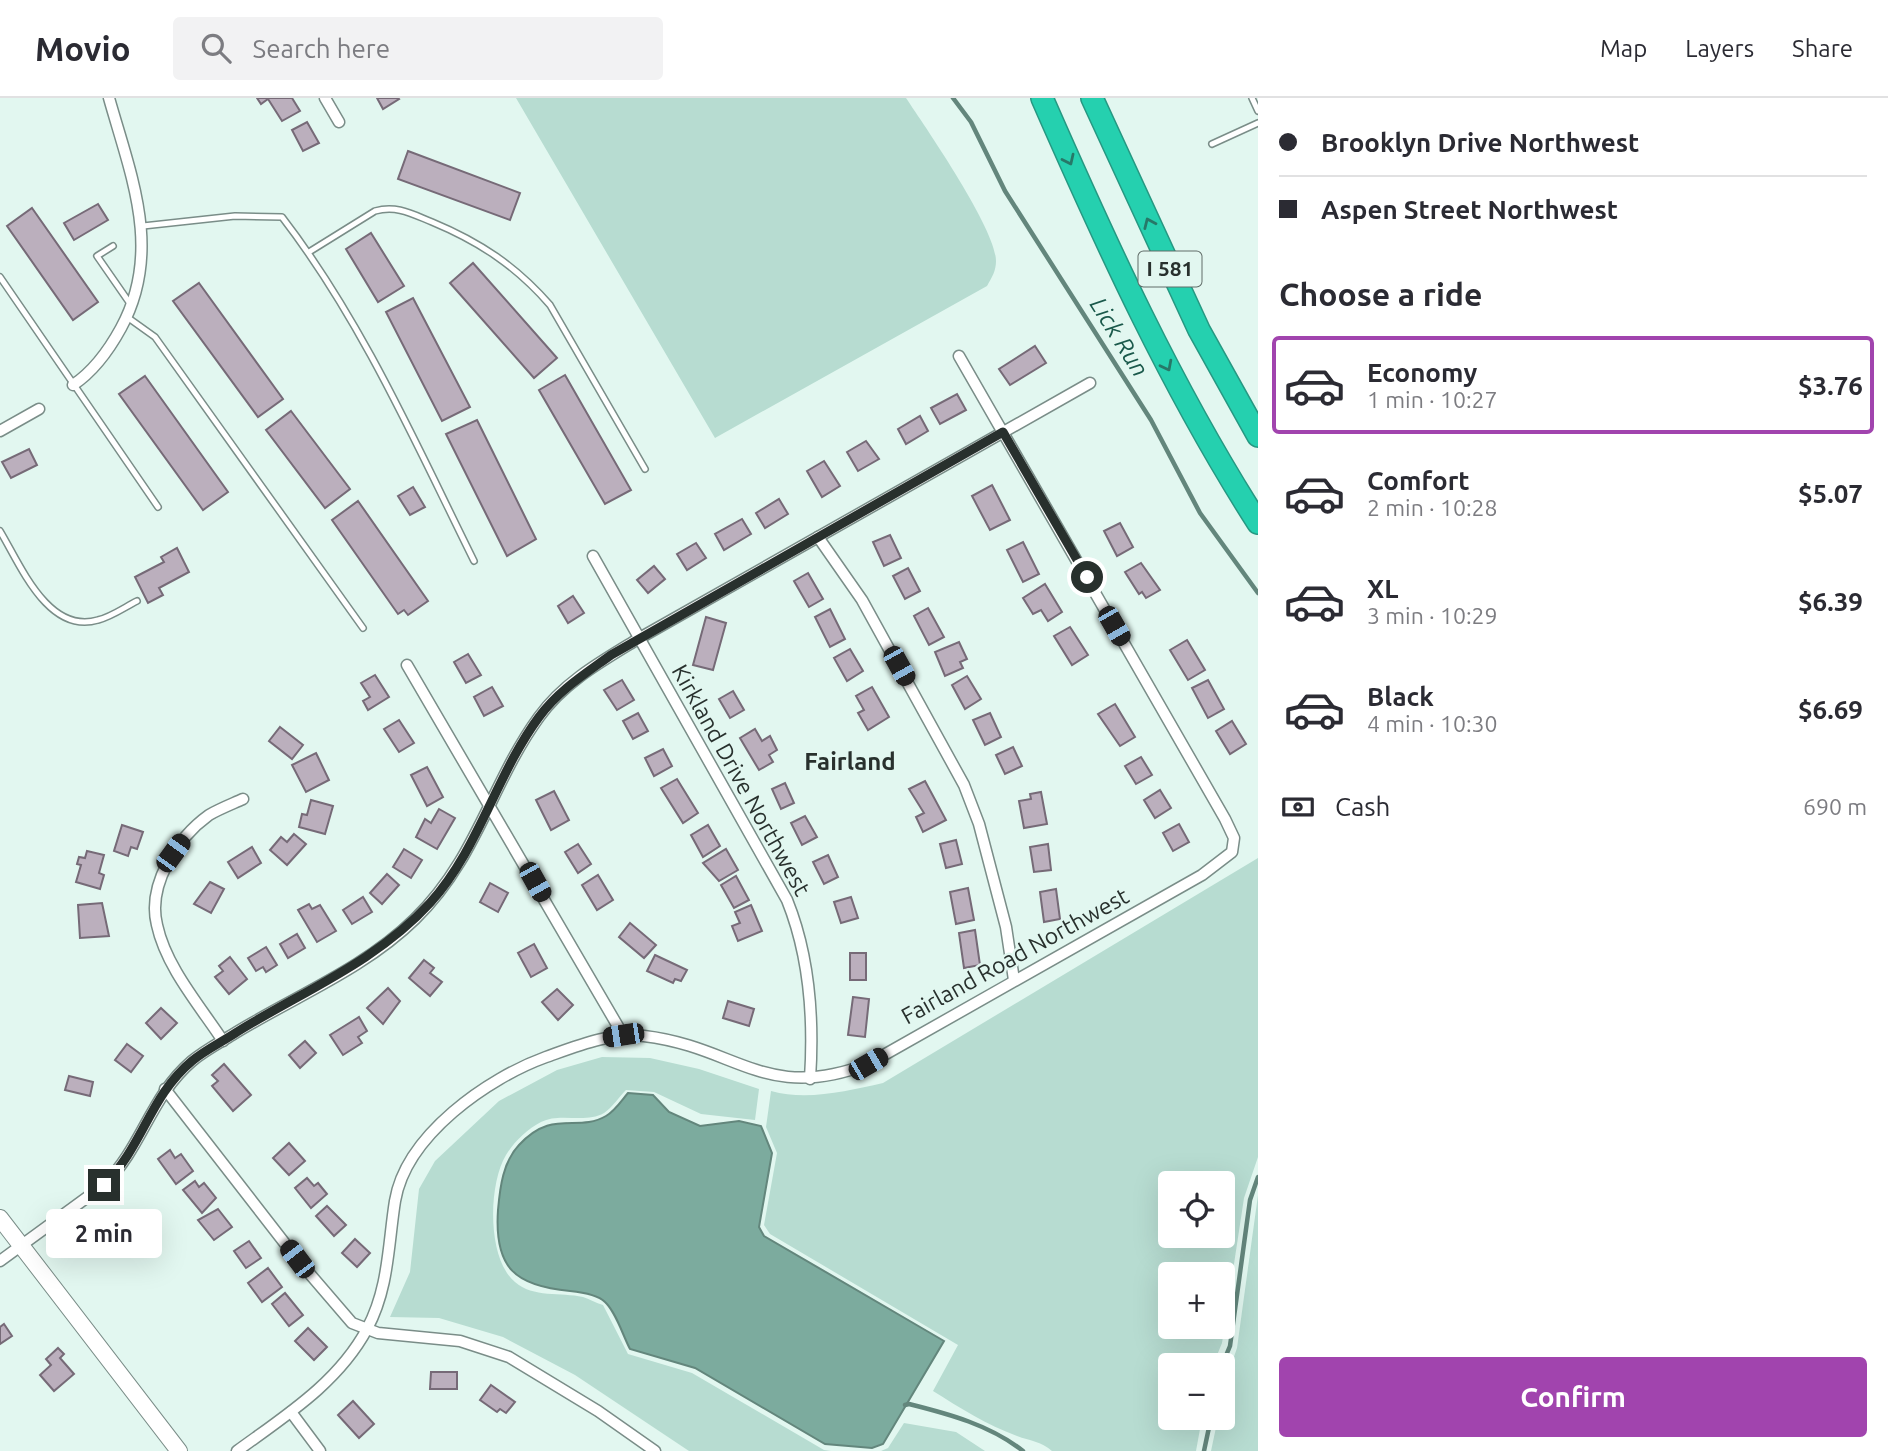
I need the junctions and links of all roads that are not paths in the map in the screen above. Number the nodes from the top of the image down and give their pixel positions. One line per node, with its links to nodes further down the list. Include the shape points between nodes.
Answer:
1 (109, 98): 10 (street)
2 (325, 98): 7 (street)
3 (1042, 98): 25 (highway, I 581, one-way to 25, via 1149,330)
4 (1092, 98): 22 (highway, I 581, one-way to 4, via 1199,330)
5 (1252, 98): 6 (lane)
6 (1258, 111)
7 (339, 122)
8 (1258, 123): 9 (lane)
9 (1212, 144)
10 (143, 226): 12 (lane, via 235,216 282,217); 14 (street, via 142,267)
11 (113, 246): 14 (lane, via 97,256)
12 (309, 252): 23 (lane, via 386,208 403,210 492,251 534,286 559,318); 29 (lane, via 367,350)
13 (0, 276): 18 (lane)
14 (131, 305): 15 (street)
15 (127, 317): 18 (street, via 99,361); 31 (lane, via 155,337)
16 (959, 356): 21 (street)
17 (1090, 383): 21 (street)
18 (73, 385): 24 (lane)
19 (39, 409): 20 (street)
20 (0, 431)
21 (1003, 432): 27 (street); 36 (street, Fairland Road Northwest, via 1226,819 1234,845 1227,857 1202,875)
22 (1258, 436)
23 (645, 469)
24 (158, 507)
25 (1258, 523)
26 (0, 531): 30 (lane, via 35,590 64,617 99,620)
27 (818, 537): 32 (street); 36 (street, via 862,600 964,785 1006,927)
28 (593, 556): 32 (street, Kirkland Drive Northwest)
29 (474, 561)
30 (137, 601)
31 (363, 628)
32 (638, 639): 35 (street, via 553,700 524,739); 39 (street, Kirkland Drive Northwest, via 769,867 798,927 808,980)
33 (407, 665): 35 (street)
34 (243, 799): 38 (street, via 210,815 186,836 165,870 154,908 167,953)
35 (491, 806): 37 (street); 38 (street, via 446,885 388,943)
36 (1014, 980): 39 (street, Fairland Road Northwest, via 868,1064)
37 (623, 1035): 39 (street, Fairland Road Northwest, via 661,1039 771,1076); 44 (street, Fairland Road Northwest, via 516,1069 470,1098 417,1151 400,1183 388,1268)
38 (223, 1041): 40 (street, via 195,1059)
39 (810, 1079)
40 (165, 1089): 42 (street, via 119,1170); 44 (street, via 344,1316)
41 (0, 1218): 42 (main road)
42 (21, 1246): 43 (street); 46 (main road)
43 (0, 1261)
44 (366, 1330): 45 (street, Fairland Road Northwest, via 340,1369); 49 (street, via 460,1341 509,1357)
45 (291, 1412): 47 (street, Fairland Road Northwest); 48 (street)
46 (179, 1451)
47 (237, 1451)
48 (320, 1451)
49 (655, 1451)

